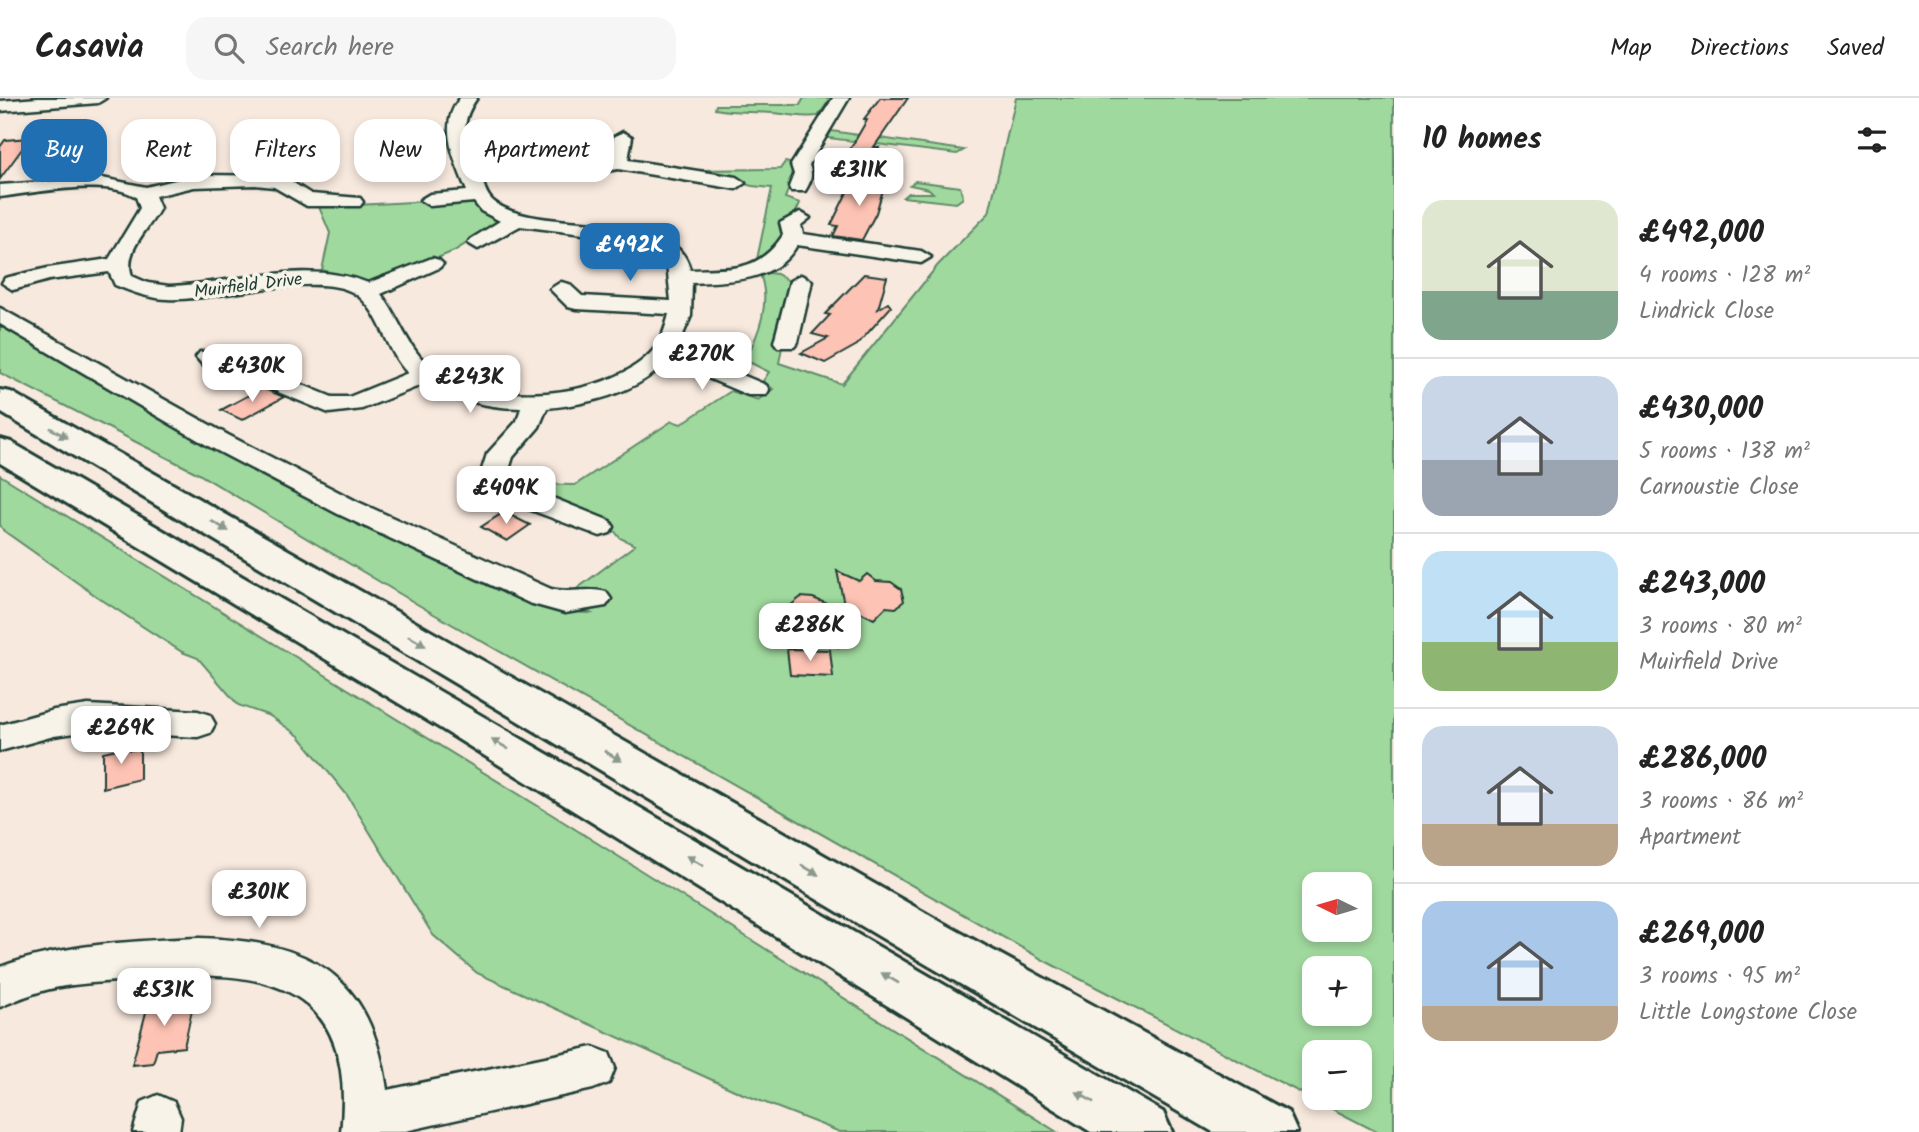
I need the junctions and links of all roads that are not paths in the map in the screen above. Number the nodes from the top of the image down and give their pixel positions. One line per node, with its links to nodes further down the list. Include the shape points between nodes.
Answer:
1 (98, 98): 4 (street)
2 (469, 98): 6 (street, via 457,113 453,128)
3 (841, 98): 13 (street, via 800,165 803,174)
4 (0, 106)
5 (623, 137): 8 (street)
6 (460, 144)
7 (614, 164): 8 (street)
8 (618, 164): 12 (street)
9 (190, 182): 15 (street)
10 (279, 182): 18 (street, via 307,200)
11 (475, 182): 16 (street)
12 (736, 183)
13 (798, 187)
14 (0, 191): 15 (street, via 93,184)
15 (143, 193): 22 (street, via 150,208 120,253)
16 (479, 196): 17 (street); 19 (street, via 497,214)
17 (430, 200)
18 (353, 202)
19 (514, 220): 20 (street); 25 (street, via 605,229 644,239 672,255)
20 (478, 243)
21 (920, 257): 24 (street, via 794,226 780,257)
22 (118, 264): 26 (street); 27 (street, Muirfield Drive, via 129,285 162,292 316,277)
23 (432, 264): 27 (street)
24 (767, 265): 25 (street); 31 (street, via 807,284)
25 (682, 276): 29 (street)
26 (13, 283)
27 (369, 291): 34 (street, via 407,357)
28 (569, 295): 29 (street)
29 (681, 309): 33 (street, via 670,345)
30 (0, 315): 42 (street, via 219,441 359,514 540,596 565,603)
31 (786, 342)
32 (208, 357): 38 (street, via 217,366 267,375 317,402)
33 (661, 357): 35 (street); 37 (street, via 633,379 608,389)
34 (424, 375): 37 (street, via 463,392); 38 (street)
35 (747, 382)
36 (0, 400): 49 (highway, one-way to 49)
37 (537, 400): 41 (street, via 530,422 497,460 491,485)
38 (346, 405): 39 (street)
39 (332, 432)
40 (0, 449): 48 (highway, one-way to 40)
41 (600, 527)
42 (595, 599)
43 (198, 724): 44 (street, via 88,718)
44 (0, 738)
45 (0, 988): 47 (street, via 48,971 200,956 239,959 306,975 343,1010 356,1038)
46 (593, 1068): 47 (street)
47 (365, 1125)
48 (1143, 1132)
49 (1268, 1132)

